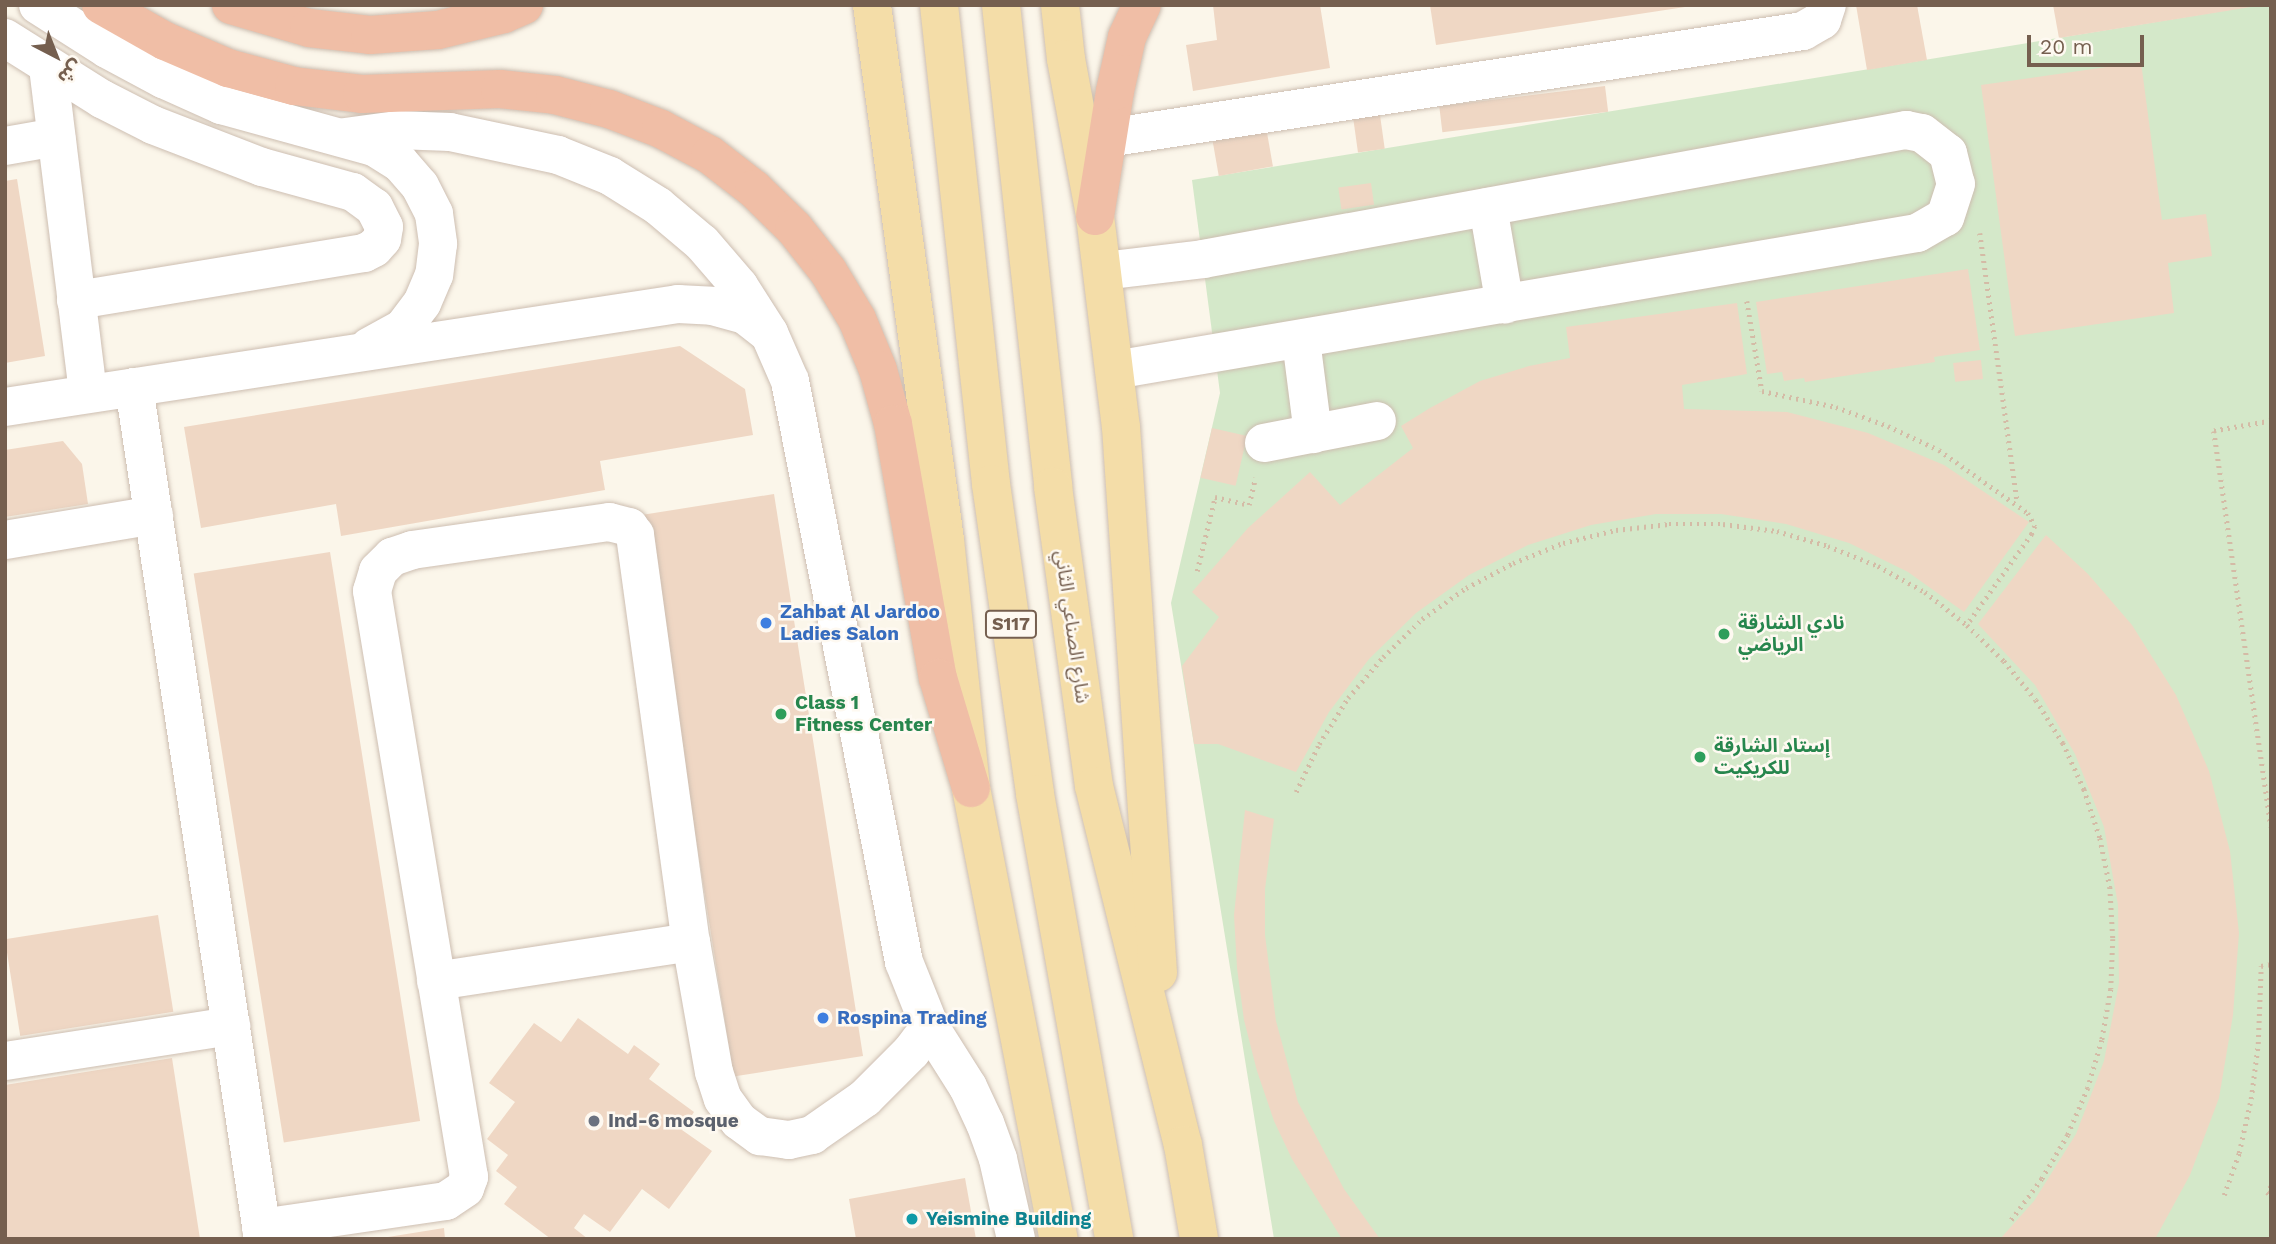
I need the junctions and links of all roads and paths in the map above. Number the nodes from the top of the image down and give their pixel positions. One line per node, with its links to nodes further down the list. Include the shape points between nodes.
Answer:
1 (38, 5): 14 (street, via 107,50 209,100)
2 (101, 5): 40 (highway, via 165,41 228,68 294,86 362,94 500,89 555,95 609,108 710,155 754,189 794,228 828,271 857,319 878,370 893,424 939,678)
3 (230, 5): 4 (highway, via 309,28 370,35 438,30)
4 (524, 5)
5 (872, 5): 40 (main road, via 945,540)
6 (939, 5): 57 (main road, S117, via 992,484 1022,700)
7 (1001, 5): 49 (main road, شارع الصناعي الثاني, via 1053,487 1094,786)
8 (1060, 5): 18 (main road)
9 (1142, 5): 15 (highway, via 1127,37)
10 (1827, 5): 15 (street, via 1822,20 1803,31)
11 (5, 38): 12 (street)
12 (48, 67): 13 (street); 22 (street, via 153,125 207,148 353,192 374,207 384,227 382,239 364,253)
13 (56, 137): 16 (street); 22 (street)
14 (345, 137): 24 (street, via 397,130 450,131 558,155 610,176 658,206 702,243 739,286); 26 (street, via 400,163 420,186 434,214 438,244 430,284 403,328 377,345)
15 (1107, 138): 18 (highway)
16 (5, 146)
17 (1488, 207): 19 (street, via 1906,130 1922,133 1948,153 1956,184); 21 (street, via 1203,259); 23 (street)
18 (1095, 216): 21 (main road)
19 (1945, 217): 20 (street, via 1917,233); 35 (path, via 1978,212)
20 (1741, 265): 23 (street); 35 (path, via 1762,391 1836,407 1888,426 1939,450)
21 (1103, 271): 27 (main road)
22 (76, 300): 29 (street)
23 (1505, 305): 25 (street)
24 (769, 333): 26 (street, via 745,315 712,306 678,304); 47 (street, via 789,381 904,962)
25 (1301, 340): 27 (street); 33 (street)
26 (347, 354): 28 (street)
27 (1115, 370): 49 (main road, via 1160,996)
28 (134, 387): 29 (street); 36 (street)
29 (88, 394): 30 (street)
30 (5, 407)
31 (1377, 421): 33 (street)
32 (2271, 421): 42 (path, via 2214,431)
33 (1313, 434): 34 (street)
34 (1264, 443): 38 (path, via 1249,506 1215,497)
35 (2017, 502): 39 (path, via 2035,526)
36 (154, 515): 37 (street); 46 (street)
37 (5, 540)
38 (1196, 570)
39 (1967, 625): 41 (path, via 1925,592 1878,566 1777,531 1670,524 1616,530 1563,543 1466,588 1422,620 1348,698); 53 (path, via 2036,700 2063,743 2100,838 2110,887 2111,989 2088,1088 2042,1179)
40 (971, 788): 56 (main road)
41 (1296, 792)
42 (2271, 827)
43 (691, 942): 45 (street); 45 (street, via 635,535 629,527 608,522 424,548 393,557 378,571 372,591); 47 (street, via 723,1099 739,1122 760,1136 789,1140 812,1135 888,1076)
44 (2271, 964): 51 (path, via 2261,966 2251,1099)
45 (436, 981): 54 (street, via 469,1177 465,1188 446,1201)
46 (231, 1026): 48 (street); 54 (street)
47 (930, 1027): 55 (street, via 985,1123)
48 (5, 1061)
49 (1183, 1145): 58 (main road, شارع الصناعي الثاني)
50 (2271, 1187): 52 (path, via 2267,1192)
51 (2224, 1195)
52 (2271, 1195)
53 (2010, 1222)
54 (262, 1233)
55 (1016, 1239)
56 (1059, 1239)
57 (1114, 1239)
58 (1199, 1239)

